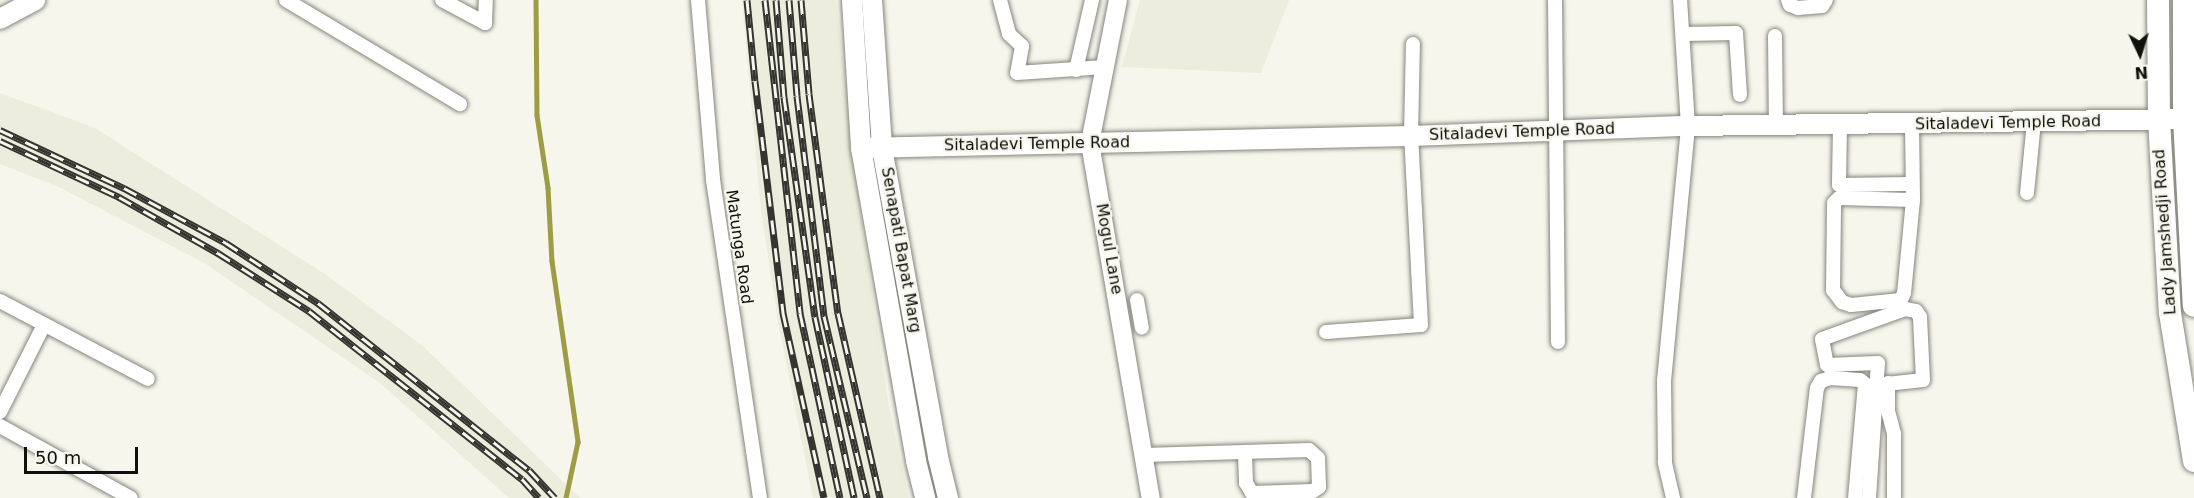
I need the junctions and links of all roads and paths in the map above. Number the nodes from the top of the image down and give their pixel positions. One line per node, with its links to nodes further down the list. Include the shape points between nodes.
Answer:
1 (35, 0): 17 (main road)
2 (286, 0): 24 (street)
3 (442, 0): 4 (street, via 485,23)
4 (486, 0)
5 (698, 0): 58 (street, Matunga Road, via 712,180)
6 (852, 0): 35 (main road, Senapati Bapat Marg)
7 (872, 0): 36 (main road, Senapati Bapat Marg)
8 (1000, 0): 22 (street, via 1009,34 1022,46 1017,73)
9 (1092, 0): 22 (street)
10 (1113, 0): 21 (street, Mogul Lane)
11 (1555, 0): 32 (street)
12 (1680, 0): 18 (street)
13 (1788, 0): 14 (street, via 1798,8 1822,6)
14 (1826, 0)
15 (2158, 0): 25 (main road, Lady Jamshedji Road)
16 (2184, 0): 26 (main road, Lady Jamshedji Road)
17 (4, 11)
18 (1683, 34): 23 (street, via 1736,33); 30 (street)
19 (1774, 36): 31 (street)
20 (1413, 44): 33 (street)
21 (1105, 68): 22 (street); 34 (street, Mogul Lane)
22 (1076, 69)
23 (1740, 95)
24 (460, 104)
25 (2159, 119): 26 (main road, Sitaladevi Temple Road); 27 (main road, Sitaladevi Temple Road); 56 (main road, Lady Jamshedji Road, via 2170,313)
26 (2189, 119): 44 (main road, Lady Jamshedji Road)
27 (2034, 122): 29 (main road, Sitaladevi Temple Road); 38 (street)
28 (1840, 125): 29 (main road, Sitaladevi Temple Road); 31 (main road, Sitaladevi Temple Road); 37 (street, via 1839,184)
29 (1912, 125): 37 (street)
30 (1688, 126): 31 (main road, Sitaladevi Temple Road); 32 (main road, Sitaladevi Temple Road); 62 (street, via 1664,381 1665,462)
31 (1776, 126)
32 (1557, 132): 33 (main road, Sitaladevi Temple Road); 48 (street)
33 (1411, 136): 34 (main road, Sitaladevi Temple Road); 47 (street, via 1427,309 1421,326)
34 (1090, 143): 36 (main road, Sitaladevi Temple Road); 55 (street, Mogul Lane)
35 (861, 148): 36 (main road, Sitaladevi Temple Road); 41 (main road, Senapati Bapat Marg)
36 (882, 148): 40 (main road, Senapati Bapat Marg)
37 (1912, 184): 39 (street)
38 (2027, 193)
39 (1912, 200): 39 (street, via 1901,300 1851,305 1842,302 1833,290 1834,203 1839,198)
40 (903, 265): 41 (main road); 60 (main road, Senapati Bapat Marg)
41 (882, 269): 59 (main road, Senapati Bapat Marg)
42 (1137, 300): 46 (street)
43 (0, 302): 45 (street)
44 (2194, 306)
45 (44, 325): 49 (street); 52 (street)
46 (1142, 328)
47 (1326, 332)
48 (1558, 342)
49 (148, 379)
50 (1883, 384): 50 (street, via 1923,380 1920,317 1916,311 1905,309 1822,339 1827,365 1878,363); 51 (street)
51 (1881, 411): 65 (street); 66 (street, via 1894,434)
52 (0, 412)
53 (0, 426): 57 (street)
54 (1245, 453): 54 (street, via 1309,450 1318,458 1319,487 1252,493 1246,483); 55 (street)
55 (1144, 455): 61 (street, Mogul Lane)
56 (2194, 461)
57 (131, 498)
58 (760, 498)
59 (925, 498)
60 (948, 498)
61 (1151, 498)
62 (1673, 498)
63 (1804, 498): 64 (street, via 1817,388 1821,381 1830,378 1866,384)
64 (1855, 498)
65 (1869, 498)
66 (1894, 498)

